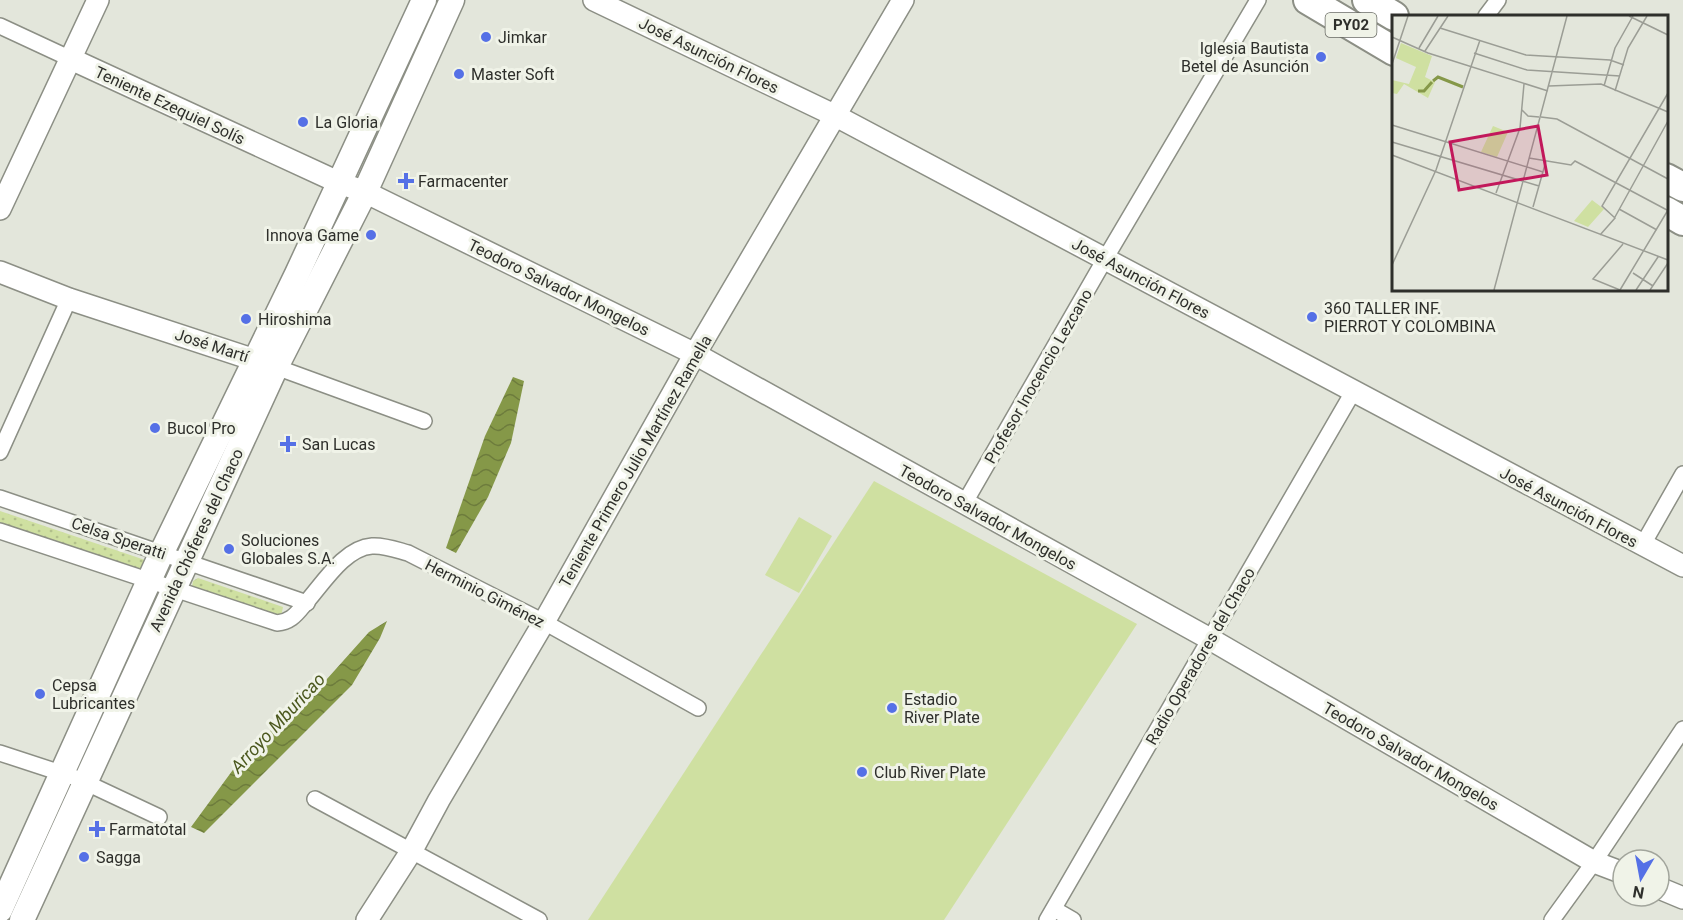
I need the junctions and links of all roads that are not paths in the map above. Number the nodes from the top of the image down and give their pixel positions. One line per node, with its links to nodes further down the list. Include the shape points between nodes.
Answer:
1 (98, 0): 14 (street)
2 (424, 0): 17 (main road, Avenida Chóferes del Chaco)
3 (452, 0): 19 (main road, Avenida Chóferes del Chaco)
4 (594, 0): 15 (street, José Asunción Flores)
5 (903, 0): 15 (street, Teniente Primero Julio Martínez Ramella)
6 (1258, 0): 23 (street, Profesor Inocencio Lezcano)
7 (1308, 0): 13 (highway, PY02)
8 (1367, 0): 10 (highway, PY02)
9 (1498, 0): 11 (street)
10 (1392, 15)
11 (1487, 15)
12 (0, 26): 14 (street, Teniente Ezequiel Solís)
13 (1392, 50)
14 (71, 60): 17 (street, Teniente Ezequiel Solís); 20 (street)
15 (836, 116): 23 (street, José Asunción Flores); 26 (street, Teniente Primero Julio Martínez Ramella)
16 (1668, 179): 18 (highway)
17 (340, 183): 19 (street, Teodoro Salvador Mongelos); 27 (main road, Avenida Chóferes del Chaco)
18 (1683, 188)
19 (365, 192): 26 (street, Teodoro Salvador Mongelos); 27 (main road, Avenida Chóferes del Chaco)
20 (0, 209)
21 (1668, 212): 22 (highway)
22 (1683, 221)
23 (1105, 259): 28 (street, José Asunción Flores); 33 (street, Profesor Inocencio Lezcano)
24 (0, 272): 25 (street, José Martí)
25 (69, 299): 27 (street, José Martí); 30 (street)
26 (695, 354): 33 (street, Teodoro Salvador Mongelos); 43 (street, Teniente Primero Julio Martínez Ramella)
27 (266, 363): 29 (street, José Martí); 36 (main road, Avenida Chóferes del Chaco); 37 (main road, Avenida Chóferes del Chaco)
28 (1353, 392): 35 (street, José Asunción Flores); 44 (street, Radio Operadores del Chaco)
29 (424, 421)
30 (0, 452)
31 (1683, 474): 35 (street)
32 (0, 498): 36 (street, Celsa Speratti)
33 (964, 504): 44 (street, Teodoro Salvador Mongelos)
34 (0, 531): 39 (street, Celsa Speratti)
35 (1642, 546): 38 (street, José Asunción Flores)
36 (162, 552): 37 (street, Celsa Speratti); 39 (main road, Avenida Chóferes del Chaco)
37 (186, 561): 40 (main road, Avenida Chóferes del Chaco); 41 (street, Celsa Speratti)
38 (1683, 566)
39 (149, 580): 40 (street, Celsa Speratti); 48 (main road, Avenida Chóferes del Chaco)
40 (174, 589): 42 (street, Celsa Speratti, via 276,623); 49 (main road, Avenida Chóferes del Chaco)
41 (307, 603): 42 (street, Herminio Giménez); 43 (street, Herminio Giménez, via 343,559 364,547 382,546 408,553)
42 (286, 622)
43 (544, 622): 45 (street, Herminio Giménez); 52 (street, Teniente Primero Julio Martínez Ramella)
44 (1210, 639): 53 (street, Teodoro Salvador Mongelos); 56 (street, Radio Operadores del Chaco)
45 (698, 708)
46 (1683, 729): 53 (street)
47 (0, 753): 48 (street)
48 (63, 772): 49 (street); 55 (main road, Avenida Chóferes del Chaco)
49 (86, 783): 51 (street); 57 (main road, Avenida Chóferes del Chaco)
50 (315, 799): 52 (street)
51 (159, 817)
52 (412, 850): 58 (street, Teniente Primero Julio Martínez Ramella); 59 (street)
53 (1594, 862): 54 (street, Teodoro Salvador Mongelos); 61 (street)
54 (1611, 868)
55 (0, 910)
56 (1051, 915): 60 (street)
57 (22, 920)
58 (367, 920)
59 (539, 920)
60 (1073, 920)
61 (1552, 920)

